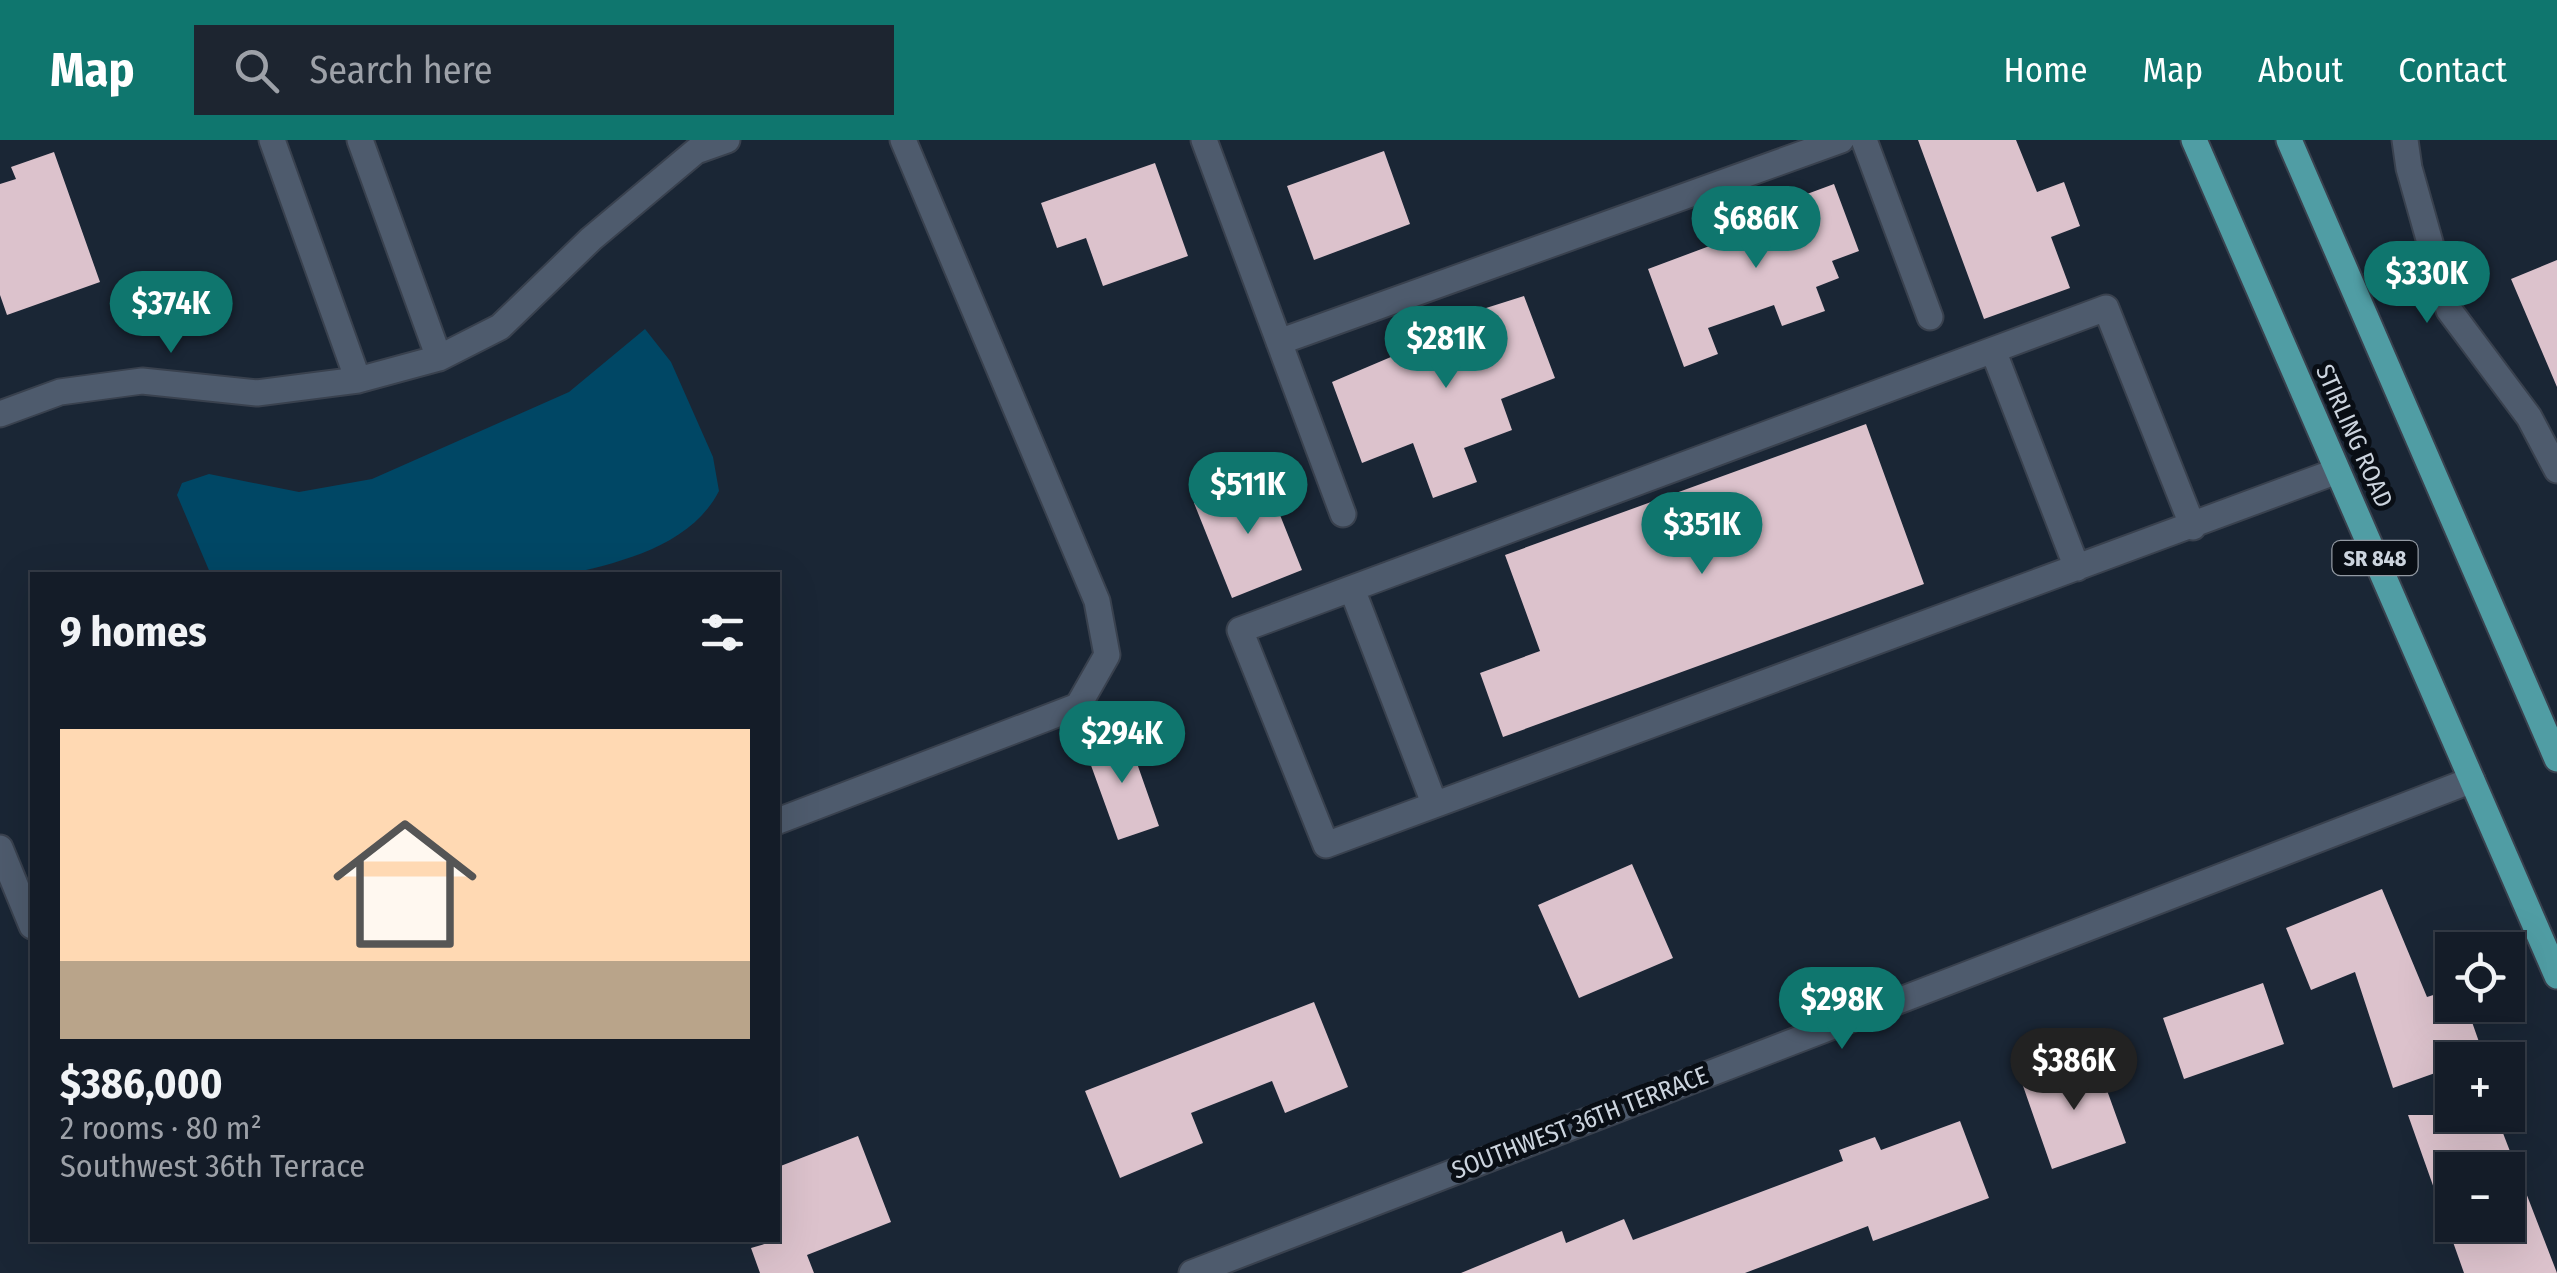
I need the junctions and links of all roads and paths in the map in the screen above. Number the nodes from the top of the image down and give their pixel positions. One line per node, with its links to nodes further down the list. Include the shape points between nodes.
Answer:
1 (272, 140): 15 (street)
2 (360, 140): 14 (street)
3 (727, 140): 14 (street, via 696,151 500,327)
4 (902, 140): 26 (street, via 1097,600 1107,655 1078,706)
5 (1204, 140): 12 (street)
6 (1841, 140): 12 (street)
7 (1864, 140): 11 (street)
8 (2194, 140): 18 (main road, STIRLING ROAD / SR 848)
9 (2289, 140): 23 (main road)
10 (2406, 140): 17 (street, via 2449,310 2529,417)
11 (1930, 316)
12 (1279, 342): 19 (street)
13 (1993, 350): 20 (street, via 2106,308); 21 (street); 22 (street)
14 (439, 358): 15 (street)
15 (358, 380): 16 (street, via 257,393 142,381 60,392)
16 (0, 414)
17 (2557, 470)
18 (2336, 471): 20 (street); 24 (main road, STIRLING ROAD / SR 848)
19 (1343, 514)
20 (2193, 527): 21 (street)
21 (2078, 568): 25 (street)
22 (1352, 589): 25 (street); 25 (street, via 1240,630 1326,845)
23 (2557, 759)
24 (2472, 780): 29 (main road, STIRLING ROAD / SR 848); 30 (street, SOUTHWEST 36TH TERRACE)
25 (1434, 804)
26 (780, 820)
27 (0, 848): 28 (street)
28 (30, 921)
29 (2557, 976)
30 (1192, 1273)

